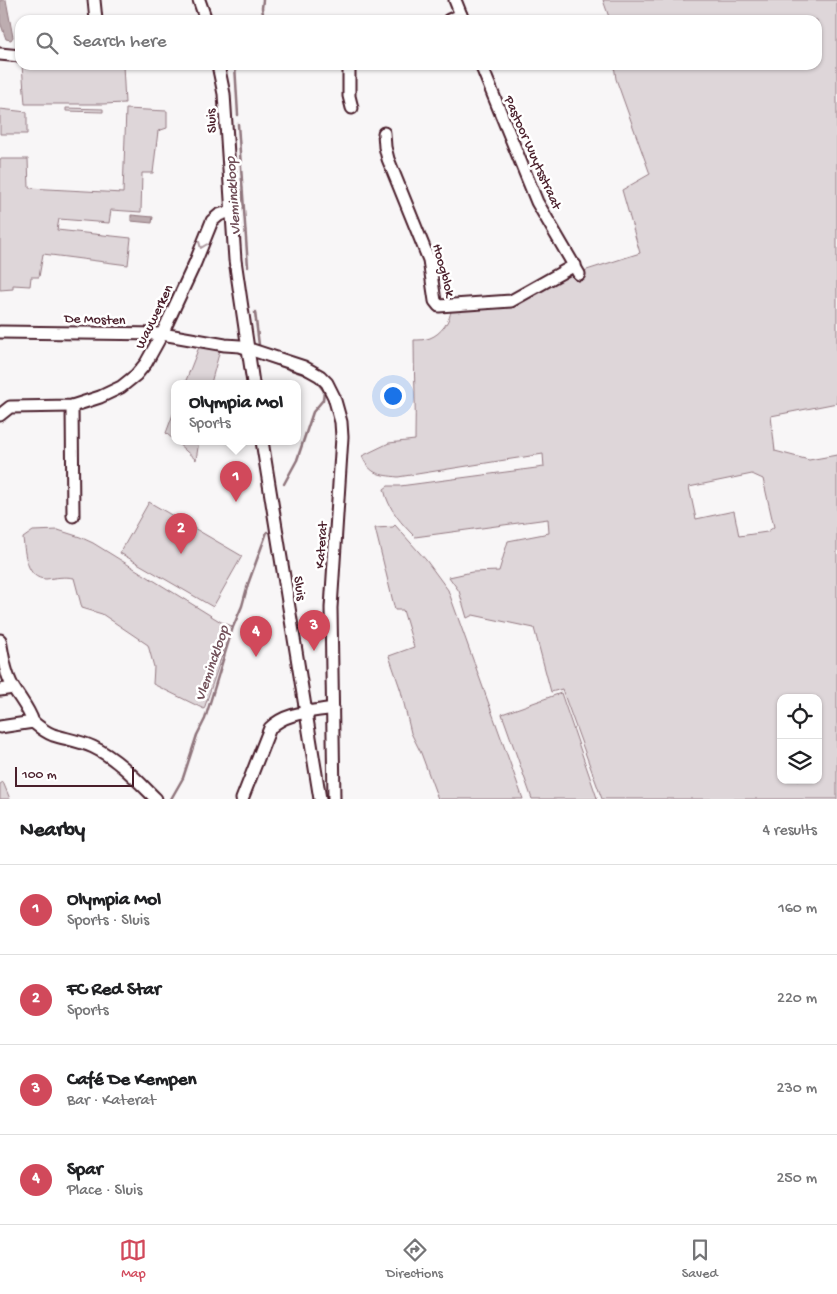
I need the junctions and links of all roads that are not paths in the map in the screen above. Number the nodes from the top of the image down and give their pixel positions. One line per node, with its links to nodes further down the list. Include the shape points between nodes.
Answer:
1 (94, 0): 4 (street)
2 (199, 0): 5 (street)
3 (454, 0): 6 (street)
4 (96, 15)
5 (204, 15)
6 (461, 15)
7 (0, 54): 8 (street)
8 (15, 56)
9 (219, 70): 14 (street, Sluis, via 224,94)
10 (349, 70): 12 (street)
11 (483, 70): 15 (street, Pastoor Wuytsstraat, via 537,202)
12 (352, 108)
13 (384, 132): 15 (street, Hoogblok, via 388,159 429,260 435,301 439,306 511,301)
14 (231, 211): 17 (street, Wauwerken, one-way to 17, via 212,221); 18 (street, Sluis)
15 (577, 270)
16 (0, 332): 17 (street, De Mosten)
17 (162, 334): 18 (street, De Mosten); 20 (street, Wauwerken, via 146,363 121,387 100,398)
18 (248, 348): 19 (street, Sluis); 27 (street, Katerat, via 304,367 320,376 334,397 341,422 332,608)
19 (253, 380)
20 (72, 406): 21 (street, Wauwerken, via 10,407); 23 (street)
21 (0, 415)
22 (263, 445): 28 (street, Sluis)
23 (73, 516)
24 (0, 640): 25 (street)
25 (13, 688): 26 (street); 29 (street)
26 (0, 690)
27 (333, 708): 28 (street); 34 (street, Katerat)
28 (305, 713): 32 (street, via 286,717 270,728); 33 (street, Sluis)
29 (33, 722): 30 (street); 31 (street, via 52,734 83,742 108,755)
30 (0, 727)
31 (156, 799)
32 (242, 799)
33 (320, 799)
34 (334, 799)

